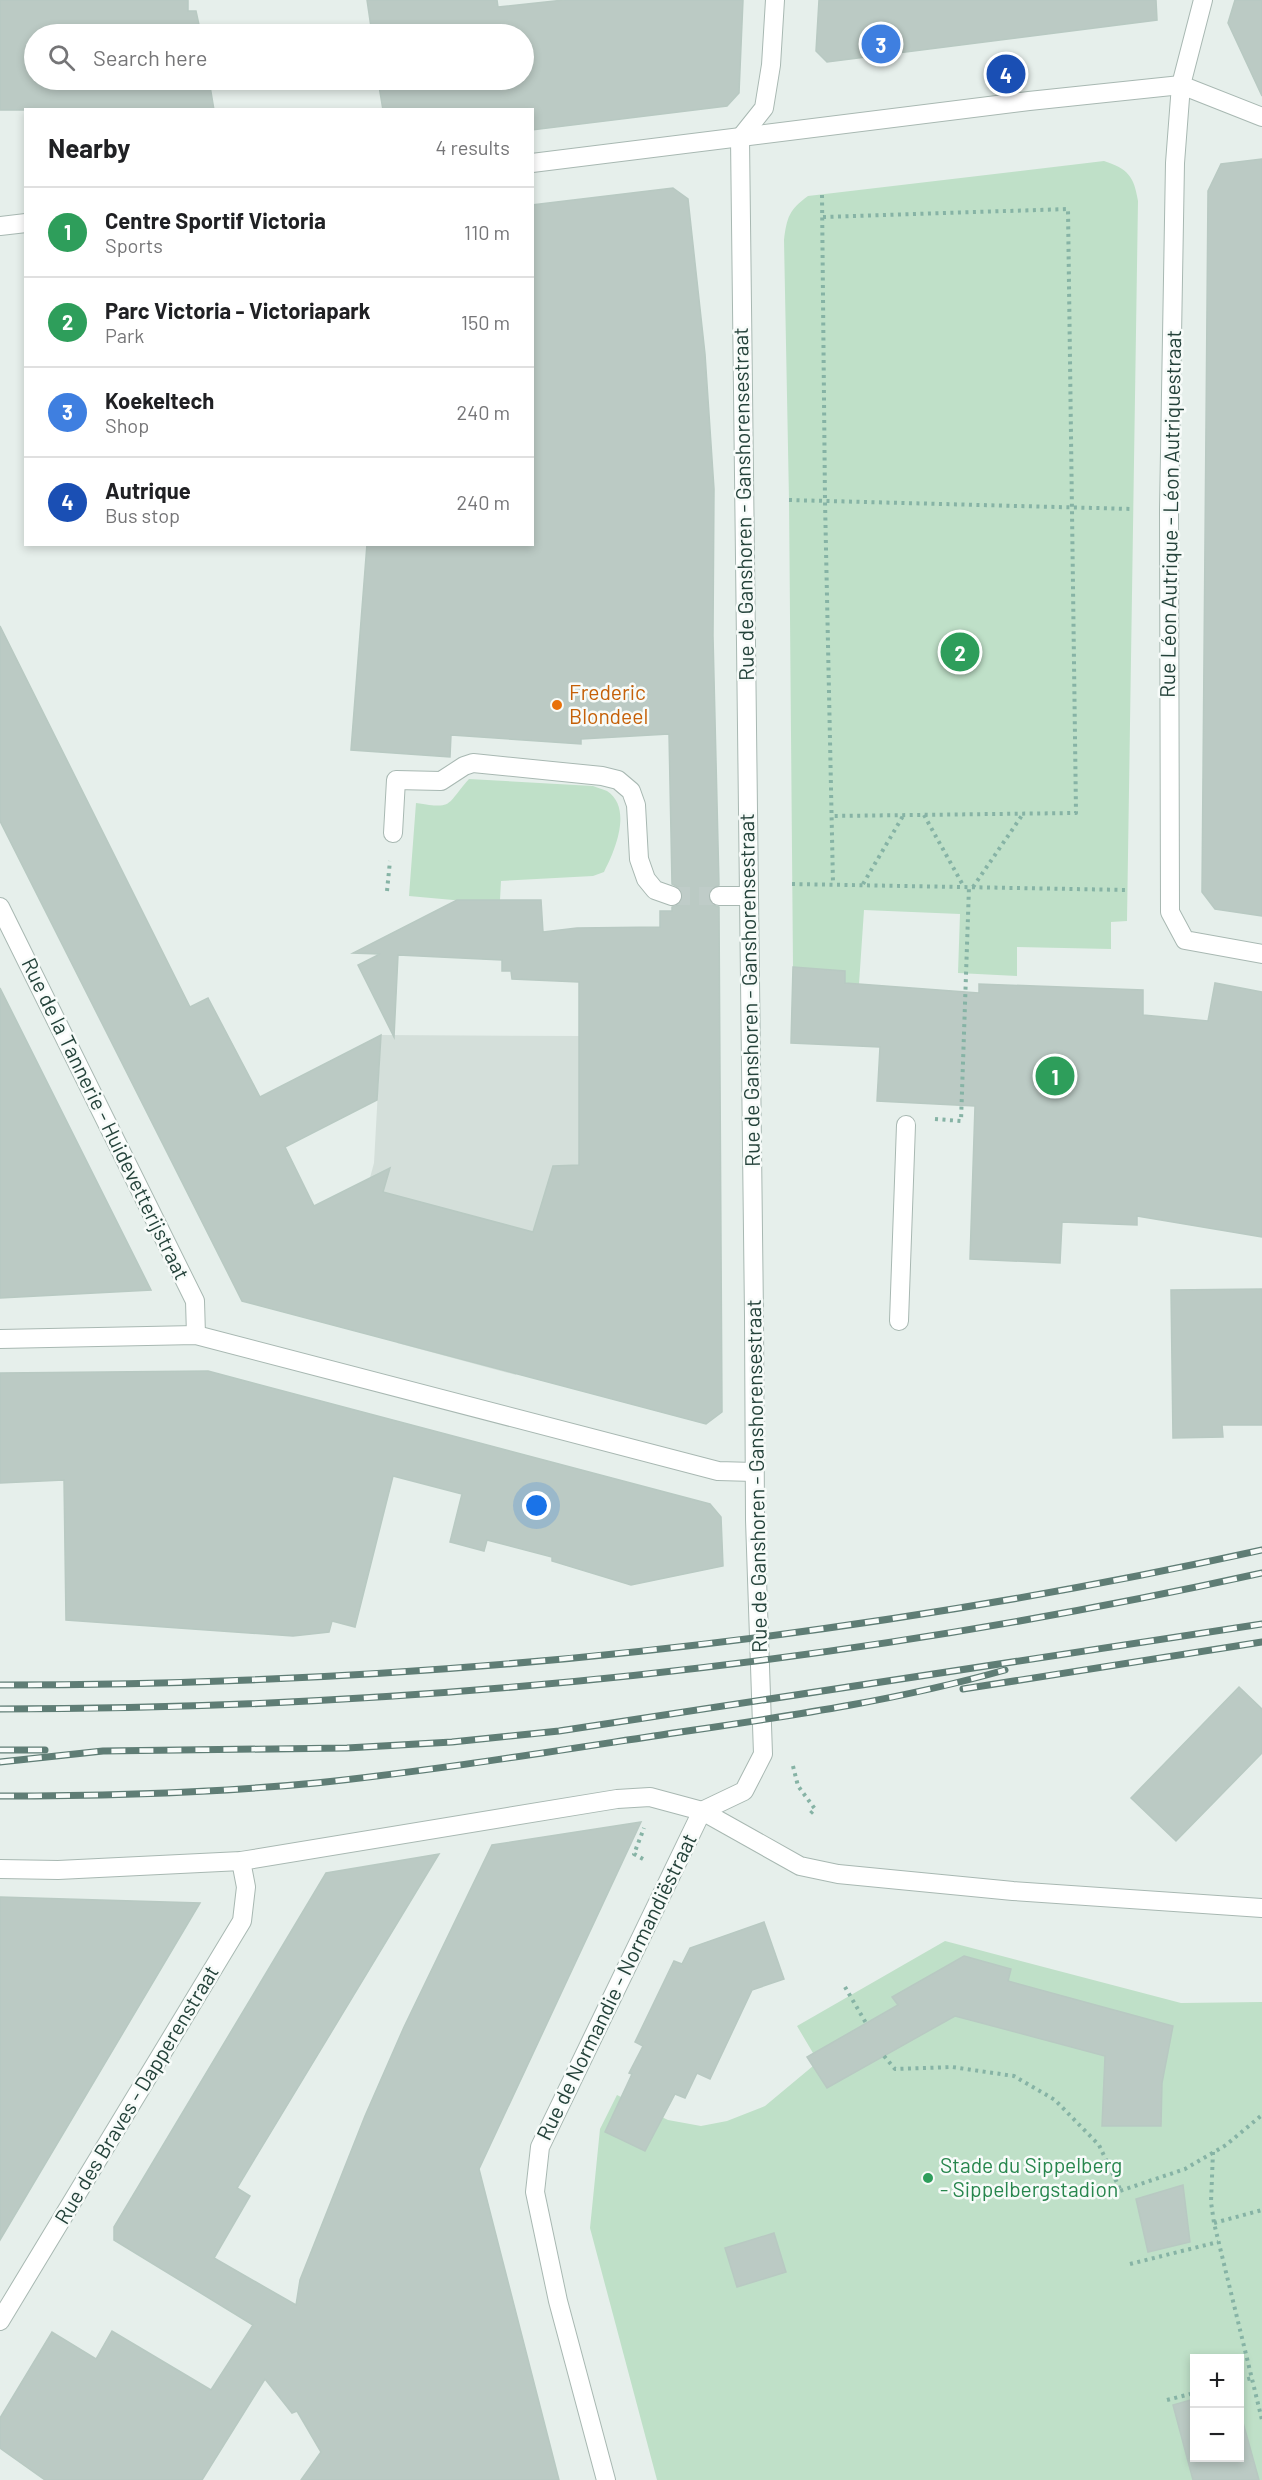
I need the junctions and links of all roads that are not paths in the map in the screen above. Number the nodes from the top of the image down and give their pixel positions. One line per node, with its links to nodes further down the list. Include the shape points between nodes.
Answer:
1 (775, 0): 5 (street, via 764,108)
2 (1203, 0): 3 (street, Rue Léon Autrique - Léon Autriquestraat)
3 (1181, 85): 4 (street); 5 (street); 14 (street, Rue Léon Autrique - Léon Autriquestraat, via 1175,163 1169,510 1170,912 1185,940)
4 (1262, 117)
5 (740, 138): 6 (street); 12 (street, Rue de Ganshoren - Ganshorensestraat)
6 (534, 163)
7 (24, 223): 8 (street)
8 (0, 226)
9 (393, 833): 10 (street, via 396,780 441,780 473,763 603,776 618,780 632,791 639,859 646,879 655,891)
10 (672, 896)
11 (719, 896): 12 (street)
12 (749, 896): 19 (street, Rue de Ganshoren - Ganshorensestraat)
13 (0, 907): 17 (street, Rue de la Tannerie - Huidevetterijstraat, via 195,1301)
14 (1262, 954)
15 (906, 1125): 16 (street)
16 (899, 1322)
17 (196, 1335): 18 (street); 19 (street, via 718,1471)
18 (0, 1339)
19 (754, 1472): 20 (street, Rue de Ganshoren - Ganshorensestraat, via 763,1754 744,1791)
20 (702, 1811): 21 (street, via 650,1797 617,1799); 23 (street, via 800,1866 838,1874 1013,1892); 25 (street, Rue de Normandie - Normandiëstraat, via 540,2147 535,2192 558,2301)
21 (241, 1861): 22 (street); 24 (street, Rue des Braves - Dapperenstraat, via 246,1887 242,1921)
22 (0, 1869)
23 (1262, 1908)
24 (0, 2321)
25 (606, 2480)

